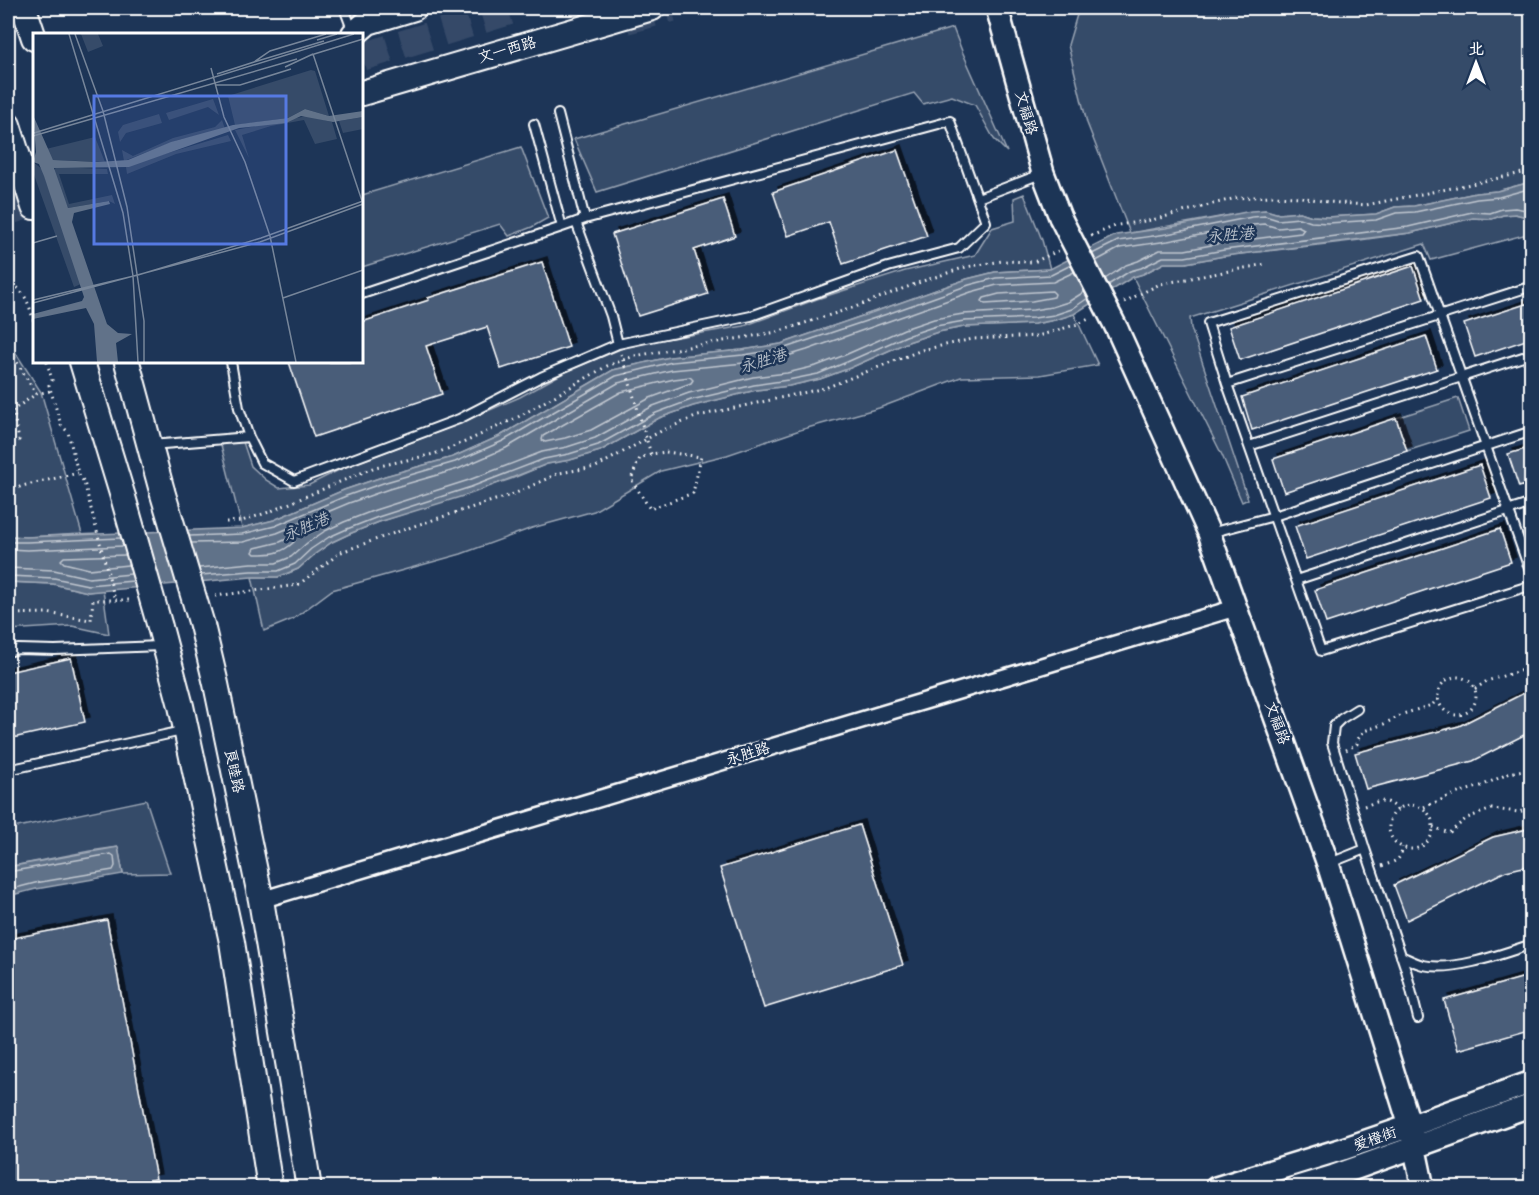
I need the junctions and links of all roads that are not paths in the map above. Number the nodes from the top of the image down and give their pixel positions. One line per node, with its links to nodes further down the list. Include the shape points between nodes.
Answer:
1 (24, 8): 8 (main road)
2 (344, 8): 6 (lane)
3 (652, 8): 9 (main road, 文一西路)
4 (997, 8): 13 (street, 文福路)
5 (407, 9): 7 (main road, via 368,22)
6 (354, 33)
7 (355, 33)
8 (33, 35)
9 (363, 93)
10 (558, 114): 16 (lane)
11 (534, 124): 18 (lane)
12 (16, 139): 14 (main road)
13 (1043, 173): 15 (lane); 37 (street, 文福路, bridge)
14 (26, 195)
15 (978, 198): 16 (lane, via 950,121); 22 (lane, via 986,222 959,248 888,267 751,316)
16 (585, 219): 17 (lane)
17 (576, 222): 18 (lane); 22 (lane)
18 (562, 227): 20 (lane)
19 (1532, 286): 21 (lane)
20 (363, 294)
21 (1440, 315): 27 (lane); 28 (lane); 28 (lane, via 1419,256 1208,323)
22 (618, 344): 30 (lane, via 459,419 294,481 262,463)
23 (1532, 354): 27 (lane)
24 (82, 363): 42 (main road, bridge)
25 (127, 363): 31 (main road, 良睦路)
26 (231, 363): 30 (lane)
27 (1461, 377): 32 (lane); 33 (lane)
28 (1227, 384): 32 (lane)
29 (1532, 432): 33 (lane)
30 (249, 437): 31 (lane)
31 (150, 445): 49 (main road, 良睦路, bridge, via 202,625)
32 (1249, 446): 36 (lane)
33 (1486, 446): 35 (lane); 36 (lane)
34 (1532, 503): 35 (lane)
35 (1508, 510): 38 (lane); 39 (lane)
36 (1274, 516): 37 (lane); 39 (lane)
37 (1209, 533): 41 (street, 文福路)
38 (1532, 577)
39 (1296, 579): 40 (lane, via 1321,651)
40 (1532, 585)
41 (1235, 608): 48 (street, 文福路); 49 (street, 永胜路)
42 (163, 636): 43 (lane); 45 (main road)
43 (8, 652)
44 (1357, 709): 47 (lane, via 1334,726 1332,743)
45 (186, 730): 46 (lane); 57 (main road, via 232,942)
46 (8, 770)
47 (1365, 849): 48 (lane); 51 (lane)
48 (1328, 864): 55 (street, 文福路)
49 (261, 900): 58 (main road, 良睦路)
50 (1532, 944): 51 (lane, via 1488,959 1441,967 1422,965)
51 (1401, 956): 52 (lane)
52 (1418, 1018)
53 (1532, 1082): 55 (street, 爱橙街)
54 (1532, 1105): 55 (street, 爱橙街)
55 (1413, 1137): 60 (street, 爱橙街, via 1343,1149); 61 (street, 爱橙街, via 1334,1176); 62 (street, 文福路)
56 (951, 1184): 59 (lane)
57 (270, 1188)
58 (309, 1188)
59 (938, 1188)
60 (1216, 1188)
61 (1294, 1188)
62 (1423, 1188)

